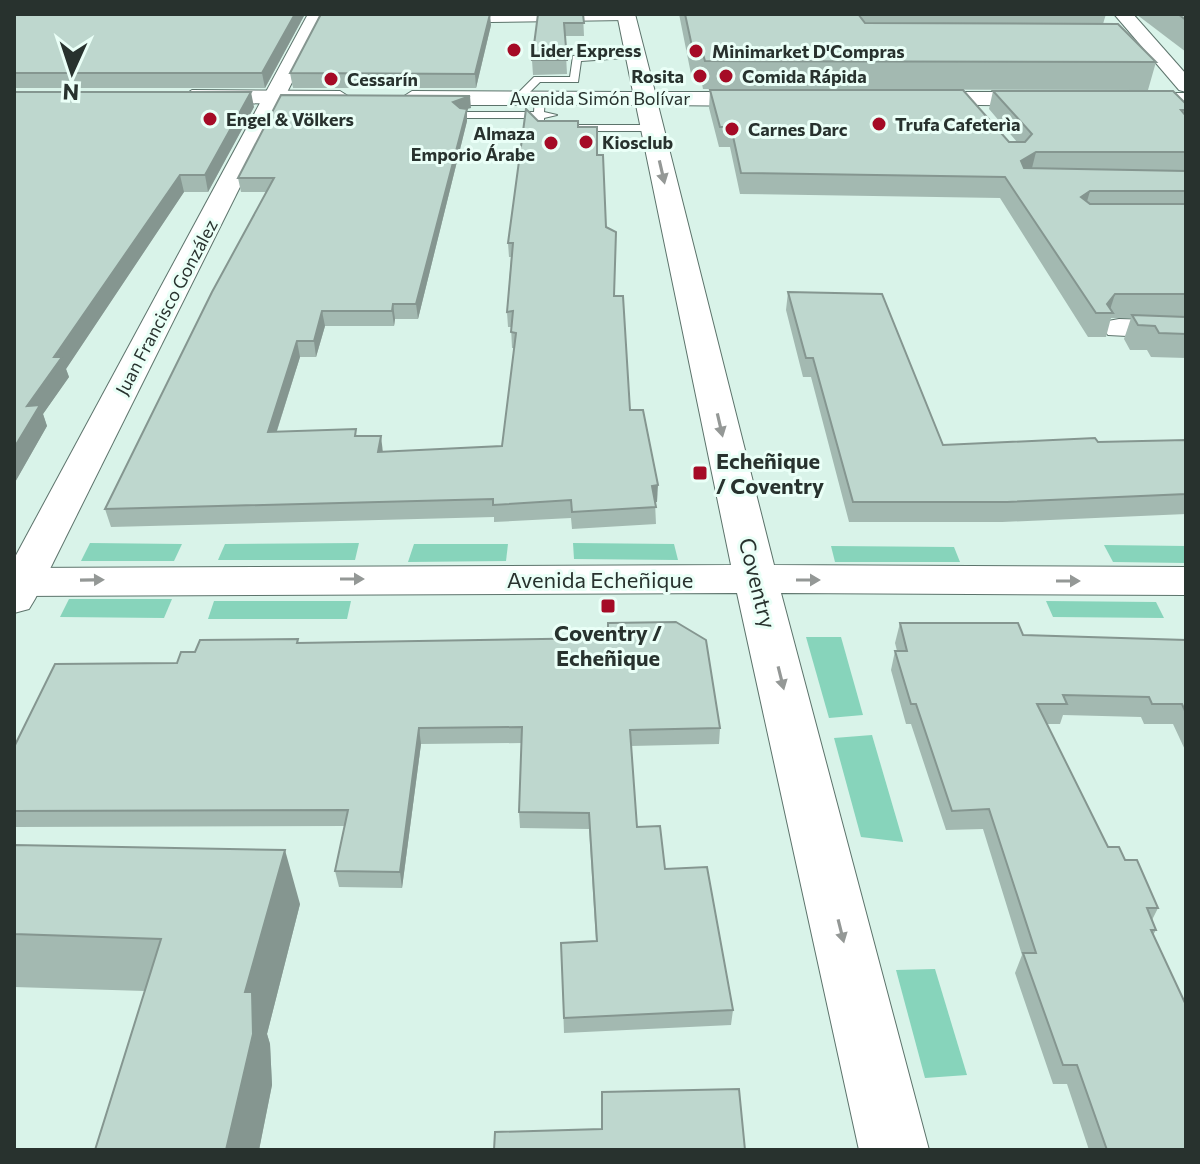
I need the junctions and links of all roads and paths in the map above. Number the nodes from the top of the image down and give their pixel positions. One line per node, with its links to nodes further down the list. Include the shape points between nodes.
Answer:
1 (317, 14): 8 (street, Juan Francisco González)
2 (1123, 14): 5 (street, via 1142,45)
3 (491, 17): 4 (street)
4 (629, 28): 6 (lane, via 576,58 575,80); 17 (street, Coventry)
5 (1186, 86)
6 (537, 94): 10 (street, Avenida Simón Bolívar); 17 (street, Avenida Simón Bolívar, via 573,107); 17 (lane, via 538,128); 18 (lane)
7 (165, 97): 8 (street)
8 (274, 97): 9 (street); 24 (street, Juan Francisco González)
9 (360, 98)
10 (392, 98)
11 (795, 99): 17 (street, Avenida Simón Bolívar)
12 (888, 99): 13 (street)
13 (966, 99): 14 (street); 19 (street)
14 (1072, 99)
15 (1103, 100): 16 (street)
16 (1186, 100)
17 (648, 113): 22 (street, Coventry, one-way to 22)
18 (462, 115)
19 (985, 122)
20 (1119, 328): 21 (street)
21 (1186, 330)
22 (756, 580): 23 (street, Avenida Echeñique, one-way to 23); 24 (street, Avenida Echeñique, one-way to 22); 25 (street, Coventry, one-way to 25)
23 (1186, 581)
24 (17, 587)
25 (894, 1150)

